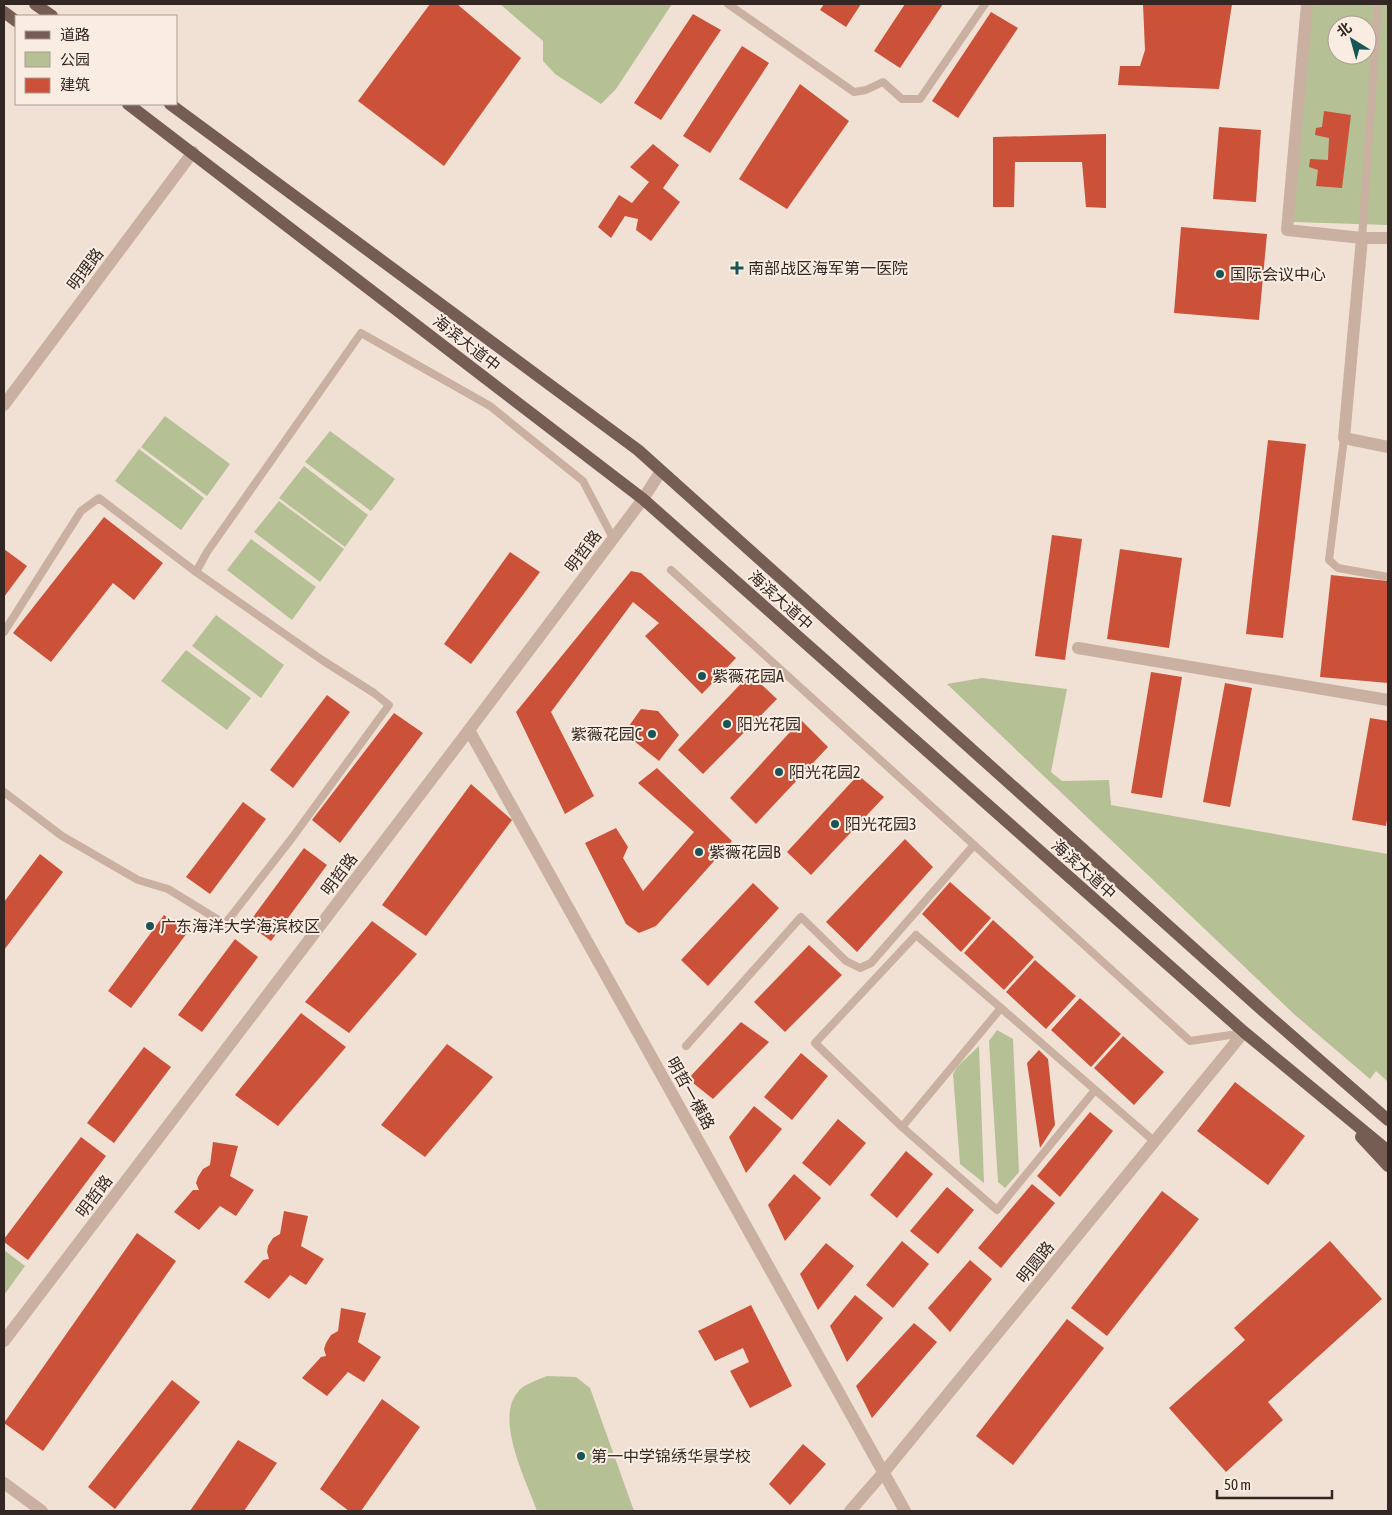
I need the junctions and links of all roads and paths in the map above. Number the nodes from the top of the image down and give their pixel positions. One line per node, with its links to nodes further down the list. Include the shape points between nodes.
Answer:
1 (35, 4): 7 (main road)
2 (728, 4): 3 (lane, via 854,92 883,82 902,99 920,99)
3 (985, 4)
4 (1307, 4): 12 (street, via 1287,230)
5 (1378, 4): 12 (lane)
6 (4, 12): 8 (main road)
7 (51, 15)
8 (15, 20)
9 (129, 105): 11 (main road, 海滨大道中)
10 (171, 105): 17 (main road, 海滨大道中, via 638,450)
11 (192, 152): 14 (street, 明理路); 18 (main road, 海滨大道中)
12 (1362, 238): 13 (street); 15 (street)
13 (1388, 238)
14 (4, 405)
15 (1344, 438): 16 (street); 22 (lane, via 1329,560 1338,568)
16 (1388, 447)
17 (661, 471): 18 (street, 明哲路); 34 (main road, 海滨大道中, via 1261,1010)
18 (643, 499): 19 (street, 明哲路); 30 (main road, 海滨大道中)
19 (613, 538): 21 (lane, via 583,481 490,406 361,333); 26 (street, 明哲路)
20 (671, 570): 28 (lane)
21 (196, 572): 23 (lane, via 99,498 81,511); 27 (lane, via 389,705 225,924 168,888 138,880 62,836)
22 (1388, 577)
23 (4, 632)
24 (1078, 648): 25 (street)
25 (1388, 700)
26 (469, 730): 39 (street, 明哲路); 40 (street, 明哲一横路)
27 (4, 792)
28 (974, 845): 30 (lane, via 1190,1041); 31 (lane, via 871,963 860,968 846,961 801,917)
29 (1001, 1008): 32 (lane); 35 (lane); 35 (lane, via 916,935 814,1043)
30 (1244, 1032): 33 (main road, 海滨大道中); 36 (street, 明圆路)
31 (686, 1046)
32 (1095, 1090): 35 (lane, via 997,1210); 36 (lane)
33 (1327, 1100): 37 (main road, 海滨大道中); 38 (main road)
34 (1388, 1120)
35 (902, 1127)
36 (1155, 1142): 40 (street, 明圆路)
37 (1388, 1151)
38 (1388, 1166)
39 (4, 1341)
40 (884, 1472): 43 (street, 明圆路); 44 (street, 明哲一横路)
41 (4, 1483): 42 (street)
42 (42, 1511)
43 (850, 1511)
44 (905, 1511)

